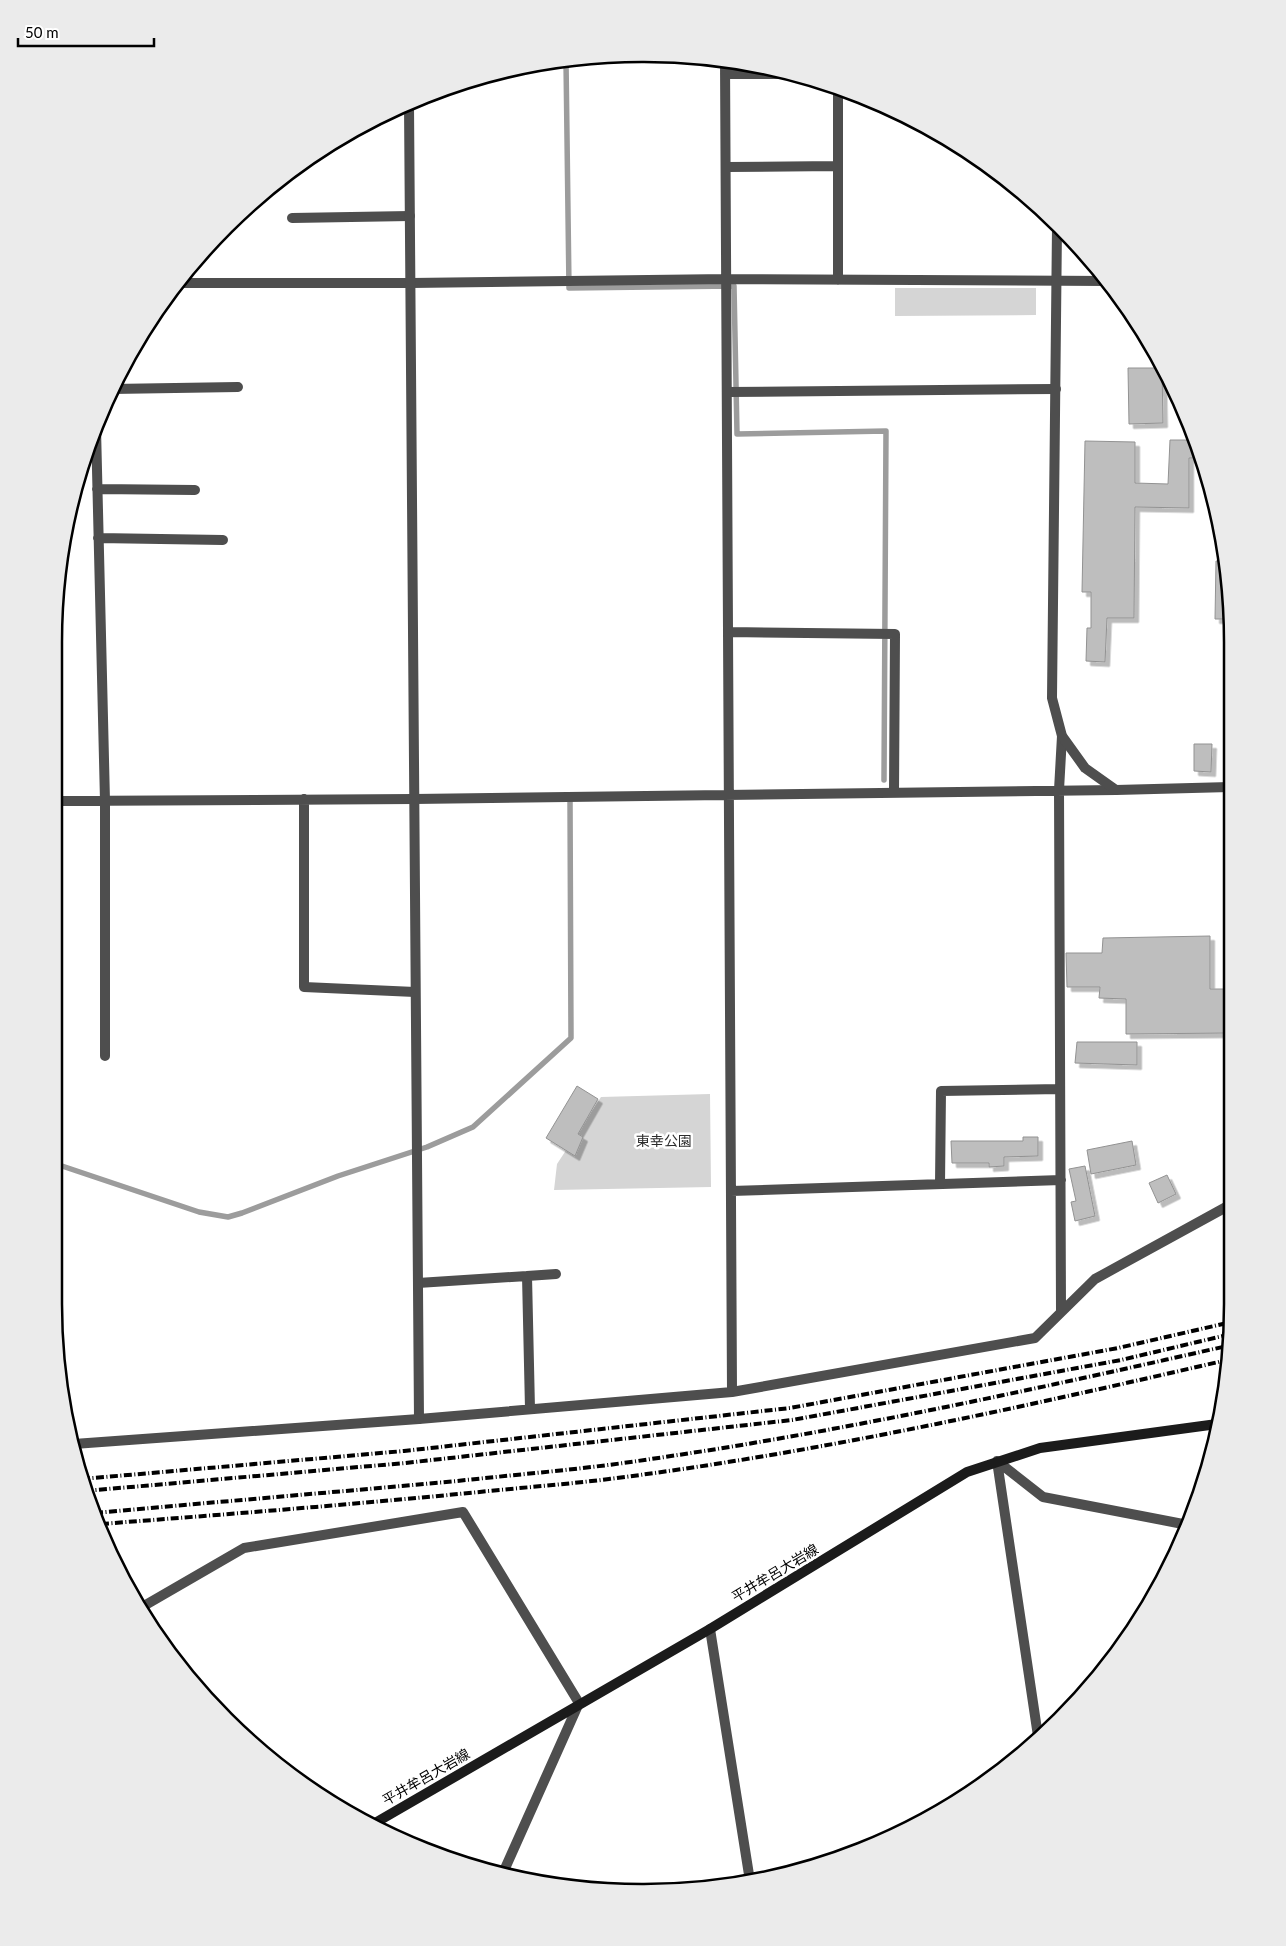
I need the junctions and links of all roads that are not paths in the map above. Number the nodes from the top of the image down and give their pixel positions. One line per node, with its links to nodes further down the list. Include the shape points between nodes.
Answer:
1 (725, 68): 2 (street)
2 (725, 74): 3 (street); 7 (street)
3 (756, 74)
4 (838, 96): 6 (street)
5 (409, 112): 8 (street)
6 (838, 166): 7 (street); 12 (street)
7 (727, 167): 11 (street)
8 (410, 216): 9 (street); 15 (street)
9 (292, 218)
10 (1057, 237): 13 (street)
11 (728, 279): 12 (street); 15 (street); 20 (street)
12 (838, 280): 13 (street)
13 (1057, 281): 14 (street); 19 (street)
14 (1096, 281)
15 (410, 283): 16 (street); 33 (street)
16 (187, 284)
17 (238, 387): 18 (street)
18 (121, 389)
19 (1056, 389): 20 (street); 27 (street, via 1052,698)
20 (728, 392): 26 (street)
21 (95, 451): 22 (street)
22 (97, 490): 23 (street); 24 (street)
23 (195, 490)
24 (98, 538): 25 (street); 36 (street)
25 (223, 540)
26 (729, 632): 31 (street, via 895,634); 32 (street)
27 (1062, 736): 29 (street); 30 (street, via 1085,768)
28 (1224, 787): 30 (street)
29 (1059, 790): 30 (street); 31 (street); 39 (street)
30 (1116, 790)
31 (894, 792): 32 (street)
32 (729, 795): 33 (street); 42 (street)
33 (414, 799): 35 (street); 37 (street)
34 (62, 800): 36 (street)
35 (304, 800): 36 (street); 37 (street, via 304,987)
36 (105, 801): 38 (street)
37 (414, 992): 46 (street)
38 (105, 1056)
39 (1060, 1089): 40 (street); 41 (street, via 941,1091)
40 (1061, 1180): 41 (street); 47 (street)
41 (940, 1184): 42 (street)
42 (731, 1191): 48 (street)
43 (1224, 1208): 47 (street, via 1095,1279)
44 (556, 1274): 45 (street)
45 (527, 1276): 46 (street); 49 (street)
46 (418, 1284): 50 (street)
47 (1061, 1310): 48 (street, via 1035,1338)
48 (732, 1392): 49 (street)
49 (530, 1409): 50 (street)
50 (419, 1418): 52 (street)
51 (1210, 1425): 53 (main road, 平井牟呂大岩線, via 1040,1448)
52 (80, 1444)
53 (996, 1461): 54 (street, via 1043,1497); 56 (main road, 平井牟呂大岩線, via 967,1472); 58 (street)
54 (1180, 1523)
55 (147, 1604): 57 (street, via 244,1548 462,1512)
56 (710, 1629): 57 (main road, 平井牟呂大岩線); 61 (street)
57 (579, 1703): 59 (main road, 平井牟呂大岩線); 60 (street)
58 (1037, 1729)
59 (379, 1820)
60 (506, 1867)
61 (749, 1873)

